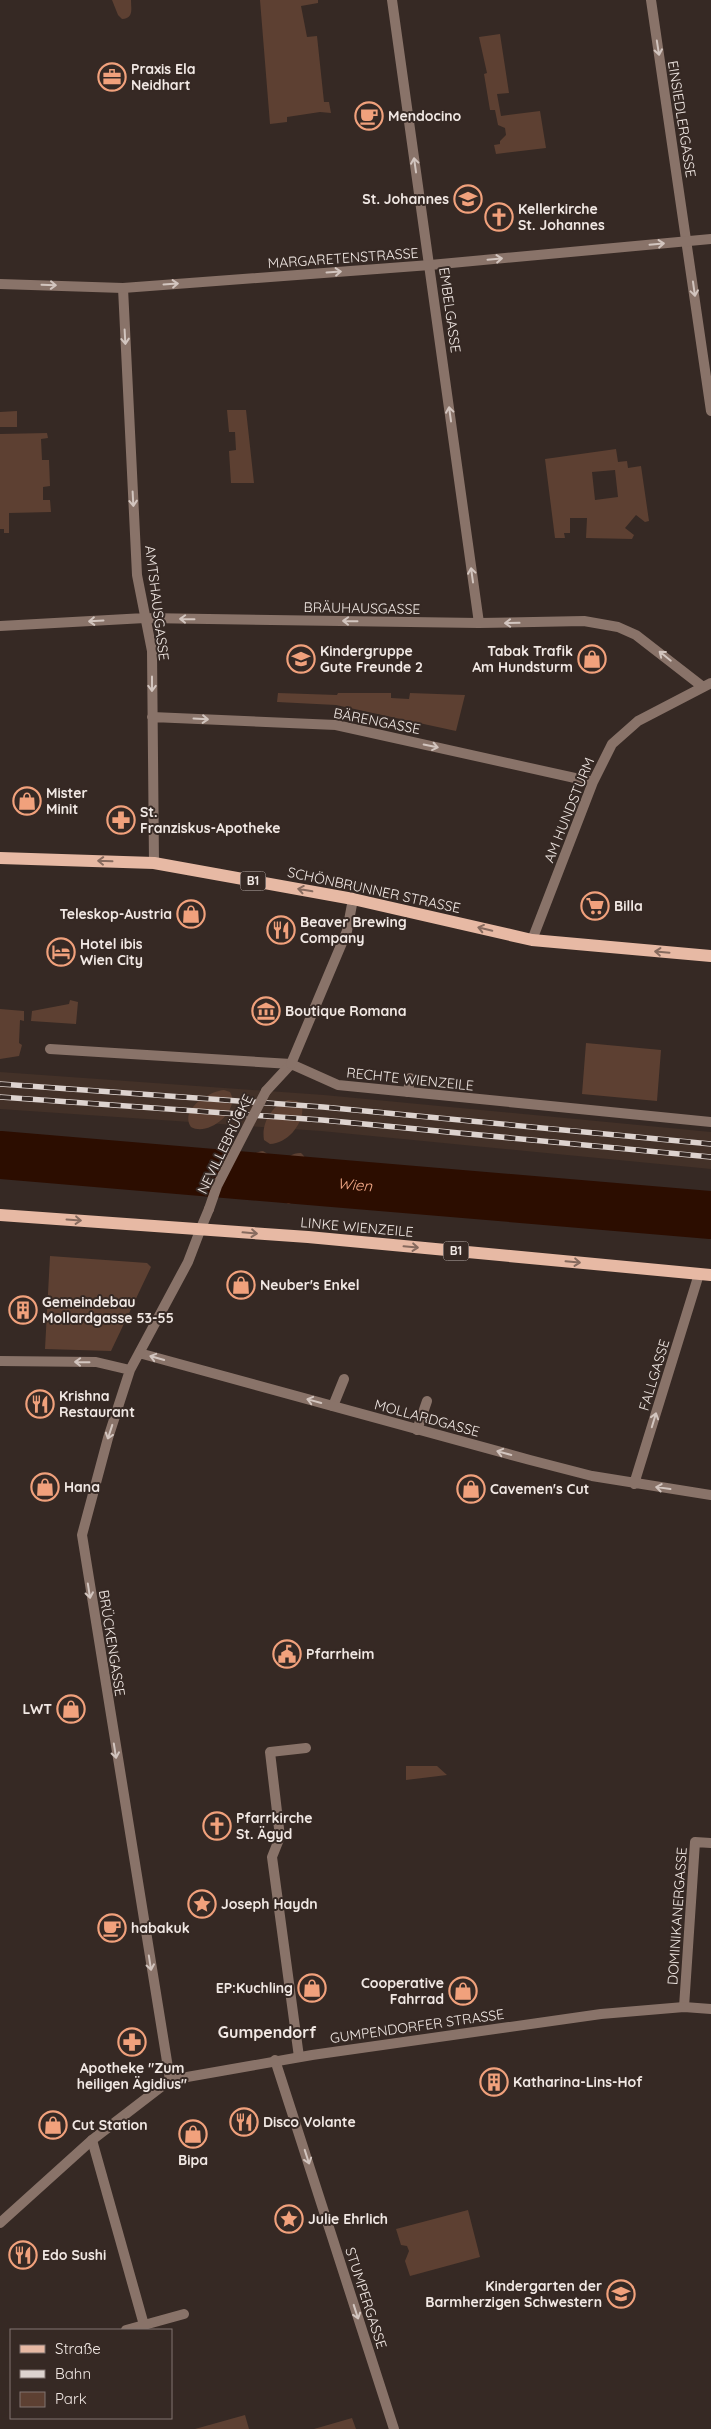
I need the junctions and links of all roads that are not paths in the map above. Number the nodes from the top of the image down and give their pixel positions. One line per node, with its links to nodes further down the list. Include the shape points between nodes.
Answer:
1 (392, 0): 5 (street, EMBELGASSE, one-way to 1)
2 (651, 0): 4 (street, EINSIEDLERGASSE, one-way to 4)
3 (711, 239): 4 (street)
4 (687, 241): 5 (street, MARGARETENSTRASSE, one-way to 4); 8 (street, one-way to 8)
5 (430, 265): 7 (street, MARGARETENSTRASSE, one-way to 5); 10 (street, EMBELGASSE, one-way to 5)
6 (0, 284): 7 (street, MARGARETENSTRASSE, one-way to 7)
7 (123, 288): 9 (street, AMTSHAUSGASSE, one-way to 9, via 137,575)
8 (711, 411)
9 (145, 618): 10 (street, BRÄUHAUSGASSE, one-way to 9); 11 (street, BRÄUHAUSGASSE, one-way to 11); 13 (street, AMTSHAUSGASSE, one-way to 13, via 152,651)
10 (479, 624): 12 (street, BRÄUHAUSGASSE, one-way to 10, via 656,648 618,626 584,621)
11 (0, 626)
12 (707, 685): 14 (street, AM HUNDSTURM, via 638,721 612,744)
13 (152, 717): 14 (street, BÄRENGASSE, one-way to 14, via 336,725); 16 (street, AMTSHAUSGASSE)
14 (593, 782): 18 (street, AM HUNDSTURM)
15 (0, 858): 16 (main road, SCHÖNBRUNNER STRASSE / B1, one-way to 15)
16 (154, 862): 17 (main road, SCHÖNBRUNNER STRASSE / B1, one-way to 16)
17 (353, 899): 18 (main road, SCHÖNBRUNNER STRASSE / B1, one-way to 17); 21 (street, via 347,931)
18 (532, 940): 19 (main road, SCHÖNBRUNNER STRASSE / B1, one-way to 18)
19 (711, 956)
20 (50, 1049): 21 (street, RECHTE WIENZEILE)
21 (291, 1064): 23 (street, RECHTE WIENZEILE, via 338,1085); 26 (street, NEVILLEBRÜCKE, bridge, via 266,1090 217,1186)
22 (410, 1078): 23 (street)
23 (408, 1092): 24 (street, RECHTE WIENZEILE)
24 (711, 1122)
25 (0, 1215): 26 (main road, LINKE WIENZEILE / B1, one-way to 26)
26 (201, 1228): 27 (main road, LINKE WIENZEILE / B1, one-way to 27); 28 (street, BRÜCKENGASSE, via 188,1262)
27 (705, 1275): 35 (street, FALLGASSE, one-way to 27)
28 (139, 1353): 30 (street, BRÜCKENGASSE); 33 (street, MOLLARDGASSE, one-way to 28)
29 (0, 1361): 30 (street, one-way to 29, via 96,1362)
30 (130, 1370): 43 (street, BRÜCKENGASSE, one-way to 43, via 82,1535)
31 (344, 1379): 33 (street)
32 (427, 1402): 34 (street)
33 (333, 1406): 34 (street, MOLLARDGASSE)
34 (417, 1430): 35 (street, MOLLARDGASSE, one-way to 34)
35 (634, 1484): 36 (street, MOLLARDGASSE, one-way to 35)
36 (711, 1495)
37 (306, 1748): 41 (street, via 270,1752 280,1837 272,1857)
38 (711, 1843): 39 (street, DOMINIKANERGASSE, via 694,1842)
39 (684, 2007): 40 (street, GUMPENDORFER STRASSE); 41 (street, GUMPENDORFER STRASSE, via 601,2014)
40 (711, 2009)
41 (299, 2057): 42 (street, GUMPENDORFER STRASSE)
42 (276, 2060): 43 (street, GUMPENDORFER STRASSE); 49 (street, STUMPERGASSE, one-way to 49)
43 (170, 2080): 44 (street, GUMPENDORFER STRASSE)
44 (92, 2140): 45 (street, GUMPENDORFER STRASSE); 47 (street)
45 (0, 2222)
46 (184, 2314): 47 (street)
47 (144, 2325): 48 (street)
48 (130, 2329)
49 (394, 2429)

